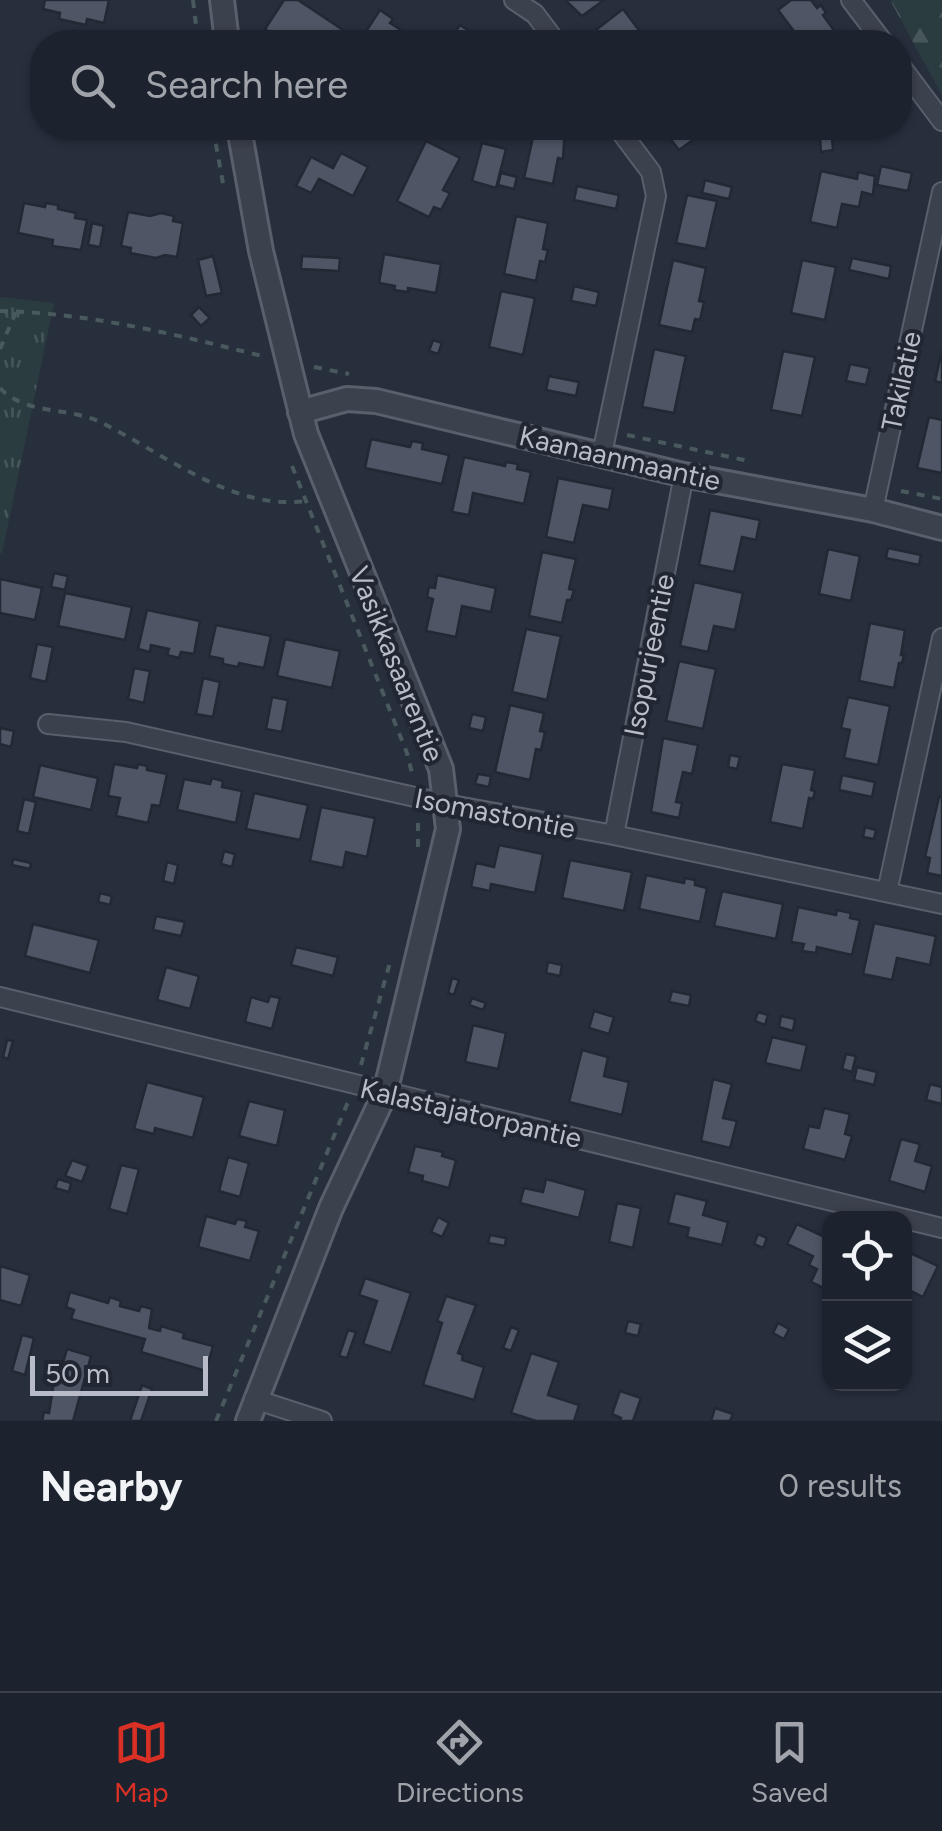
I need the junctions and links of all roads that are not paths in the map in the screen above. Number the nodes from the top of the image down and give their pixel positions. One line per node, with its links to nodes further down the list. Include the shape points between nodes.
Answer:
1 (222, 0): 4 (street)
2 (514, 0): 5 (street)
3 (851, 0): 6 (street)
4 (226, 30)
5 (547, 30)
6 (874, 30)
7 (912, 80): 8 (street)
8 (942, 121)
9 (241, 140): 12 (street, Vasikkasaarentie)
10 (627, 140): 13 (street, via 651,172 656,196)
11 (942, 192): 15 (street, Takilatie)
12 (300, 412): 13 (street, Kaanaanmaantie, via 347,399 376,402); 19 (street, Vasikkasaarentie, via 442,769)
13 (602, 454): 14 (street, Kaanaanmaantie)
14 (684, 474): 15 (street, Kaanaanmaantie); 20 (street, Isopurjeentie)
15 (873, 510): 16 (street, Kaanaanmaantie)
16 (942, 528)
17 (942, 638): 21 (street)
18 (48, 724): 19 (street, Isomastontie, via 126,732)
19 (446, 804): 20 (street, Isomastontie); 24 (street, Vasikkasaarentie, via 446,845)
20 (614, 835): 21 (street, Isomastontie)
21 (887, 892): 22 (street, Isomastontie)
22 (942, 904)
23 (0, 998): 24 (street, Kalastajatorpantie)
24 (385, 1093): 25 (street, Kalastajatorpantie); 26 (street, Vasikkasaarentie)
25 (942, 1228)
26 (251, 1410): 27 (street)
27 (322, 1421)

